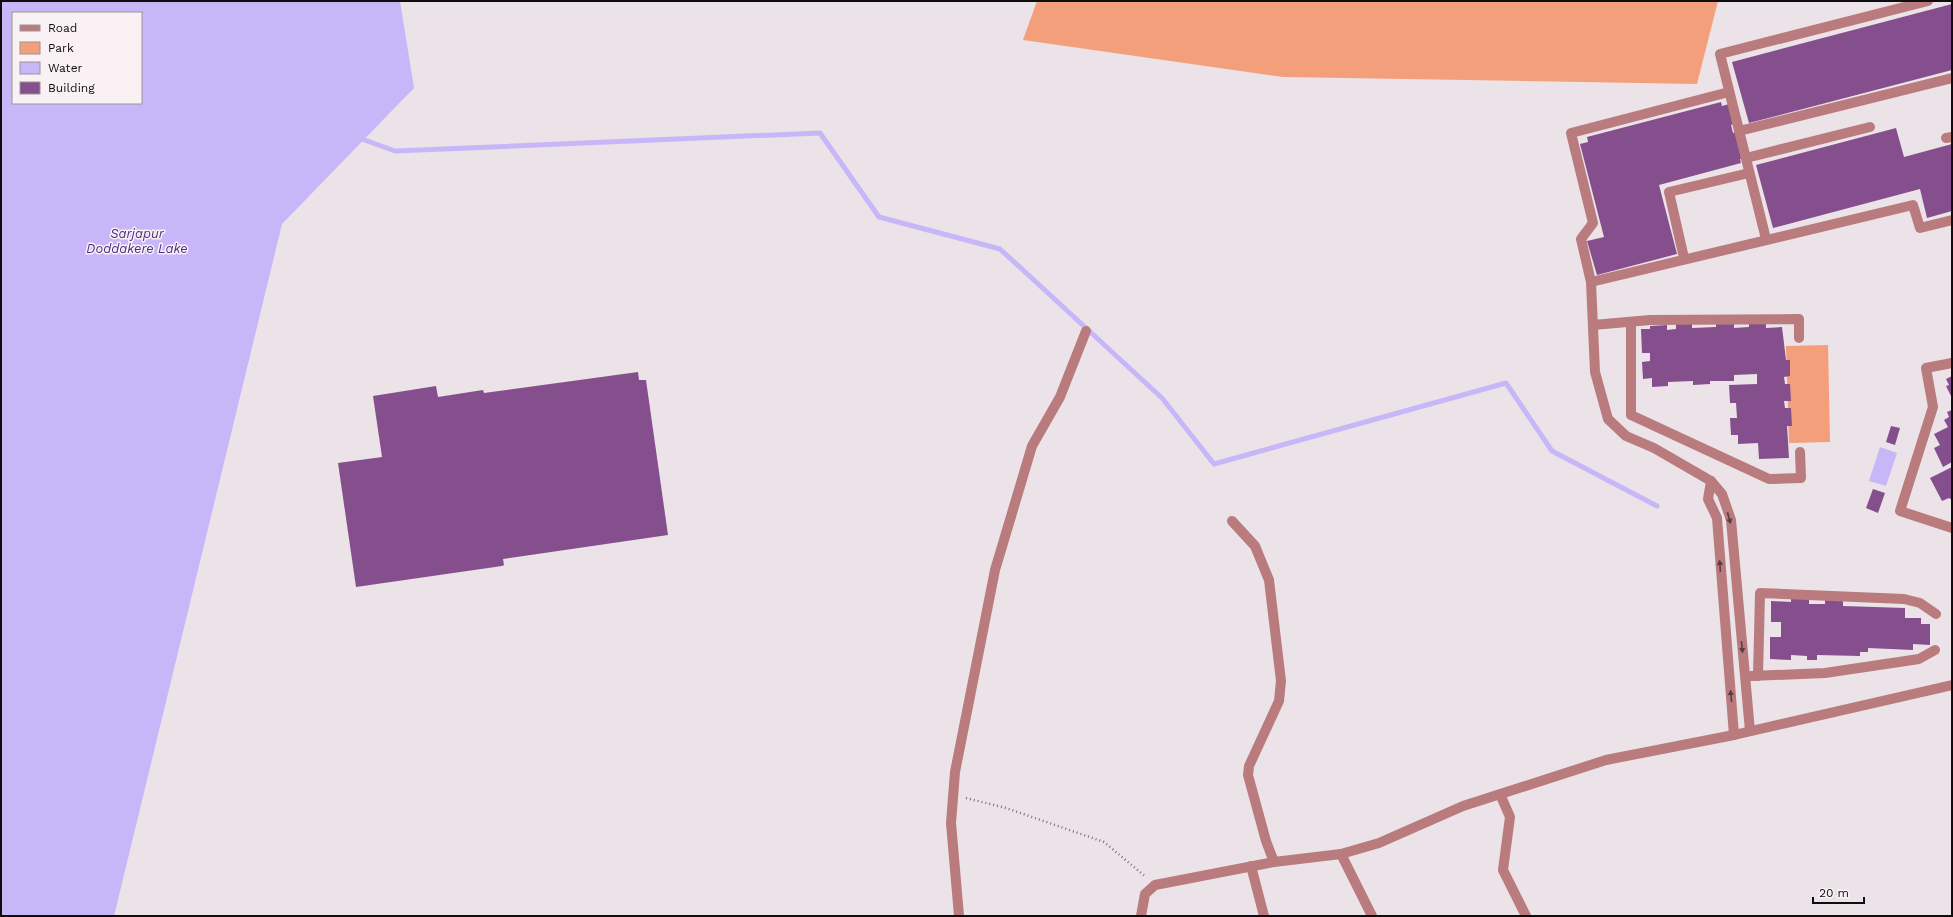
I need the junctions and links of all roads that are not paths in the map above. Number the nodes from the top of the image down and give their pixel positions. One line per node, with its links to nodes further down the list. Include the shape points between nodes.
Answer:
1 (1928, 1): 3 (street, via 1720,54)
2 (1952, 78): 5 (street)
3 (1729, 92): 5 (street); 11 (street, via 1571,133 1593,223 1581,239)
4 (1870, 126): 6 (street)
5 (1739, 131): 6 (street)
6 (1746, 158): 7 (street)
7 (1749, 173): 9 (street); 10 (street, via 1669,192)
8 (1952, 220): 9 (street, via 1920,228 1913,205)
9 (1766, 239): 10 (street)
10 (1684, 258): 11 (street)
11 (1592, 282): 13 (street)
12 (1631, 322): 13 (street); 15 (street, via 1799,319); 17 (street, via 1631,415 1768,479 1801,478)
13 (1593, 325): 18 (street, via 1595,372 1608,419 1626,436 1654,448)
14 (1086, 330): 32 (street, via 1060,398 1032,446 995,570 955,772 951,822)
15 (1800, 338)
16 (1952, 363): 20 (street, via 1926,368 1933,407 1900,511)
17 (1800, 452)
18 (1711, 481): 23 (street, one-way to 23, via 1722,494 1731,520); 27 (street, one-way to 18, via 1717,518 1708,499)
19 (1232, 521): 30 (street, via 1255,546 1269,580 1281,681 1279,701 1249,766 1248,775)
20 (1952, 528)
21 (1936, 614): 24 (street, via 1920,603 1904,599 1760,593)
22 (1935, 650): 24 (street, via 1919,659 1825,674)
23 (1745, 676): 24 (street); 26 (street)
24 (1758, 676)
25 (1952, 685): 26 (street)
26 (1750, 731): 27 (street)
27 (1734, 734): 28 (street, via 1606,760)
28 (1500, 794): 29 (street, via 1463,806 1379,843); 36 (street, via 1510,818 1503,870)
29 (1341, 854): 30 (street); 35 (street)
30 (1274, 862): 31 (street)
31 (1251, 866): 33 (street, via 1155,885 1145,894); 34 (street)
32 (959, 916)
33 (1141, 916)
34 (1264, 916)
35 (1372, 916)
36 (1526, 916)

